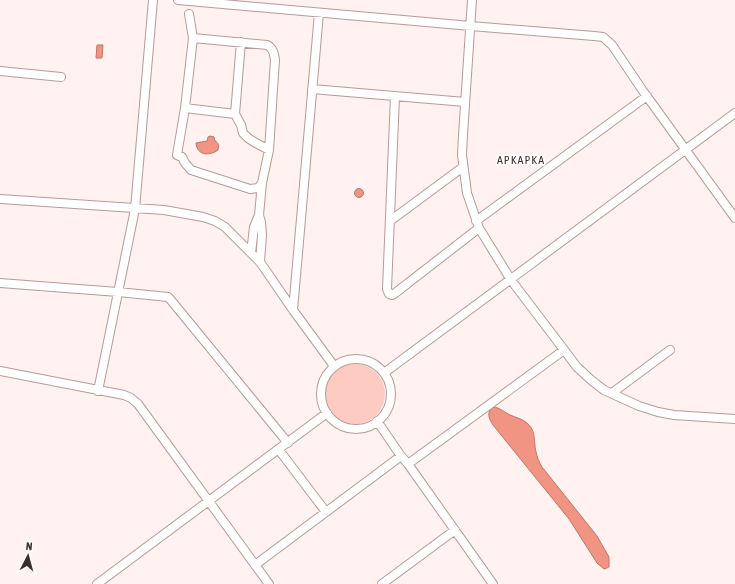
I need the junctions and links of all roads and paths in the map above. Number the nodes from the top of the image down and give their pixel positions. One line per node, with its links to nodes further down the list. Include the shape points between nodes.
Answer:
1 (153, 0): 23 (street)
2 (178, 0): 4 (street)
3 (472, 0): 6 (street)
4 (319, 13): 6 (street); 11 (street)
5 (189, 14): 7 (street)
6 (470, 26): 13 (street, via 603,37 612,44); 14 (street)
7 (193, 38): 8 (street); 15 (street)
8 (241, 42): 17 (street); 18 (street, via 267,45 274,52)
9 (0, 71): 10 (street)
10 (61, 77)
11 (312, 89): 12 (street); 33 (street)
12 (395, 96): 14 (street); 26 (street)
13 (647, 96): 19 (street); 27 (street)
14 (465, 102): 20 (street)
15 (185, 108): 17 (street); 21 (street, via 177,155 182,157 190,170 250,189 258,188)
16 (735, 113): 19 (street)
17 (235, 114): 18 (street, via 243,133)
18 (269, 150): 21 (street)
19 (686, 151): 25 (street); 30 (street)
20 (463, 167): 26 (street); 27 (street, via 467,193)
21 (262, 183): 24 (street)
22 (0, 200): 23 (street)
23 (135, 209): 28 (street, via 174,212 215,221 225,227); 32 (street)
24 (259, 215): 28 (street, via 254,227); 29 (street, via 262,229)
25 (735, 218)
26 (390, 221): 27 (street, via 387,289 389,294 403,288)
27 (478, 225): 30 (street)
28 (251, 253): 29 (street)
29 (260, 262): 33 (street)
30 (511, 280): 34 (street); 38 (street)
31 (0, 283): 32 (street)
32 (118, 292): 39 (street); 44 (street, via 165,296 170,299)
33 (293, 310): 36 (street)
34 (564, 350): 40 (street, via 591,380); 47 (street)
35 (670, 350): 40 (street)
36 (334, 366): 38 (street, via 357,359 374,364); 41 (street, via 322,387 321,399)
37 (0, 371): 39 (street)
38 (384, 373): 43 (street, via 389,383 390,400 385,412)
39 (98, 391): 48 (street, via 124,395 138,404)
40 (612, 393): 42 (street, via 658,412)
41 (327, 413): 43 (street, via 333,420 349,428 361,428); 44 (street)
42 (735, 419)
43 (377, 421): 46 (street)
44 (288, 443): 45 (street)
45 (279, 450): 48 (street); 49 (street)
46 (401, 456): 47 (street); 49 (street)
47 (408, 464): 50 (street)
48 (208, 501): 51 (street); 52 (street)
49 (326, 512): 51 (street)
50 (455, 530): 54 (street); 55 (street)
51 (255, 565): 53 (street)
52 (97, 584)
53 (269, 584)
54 (382, 584)
55 (494, 584)

